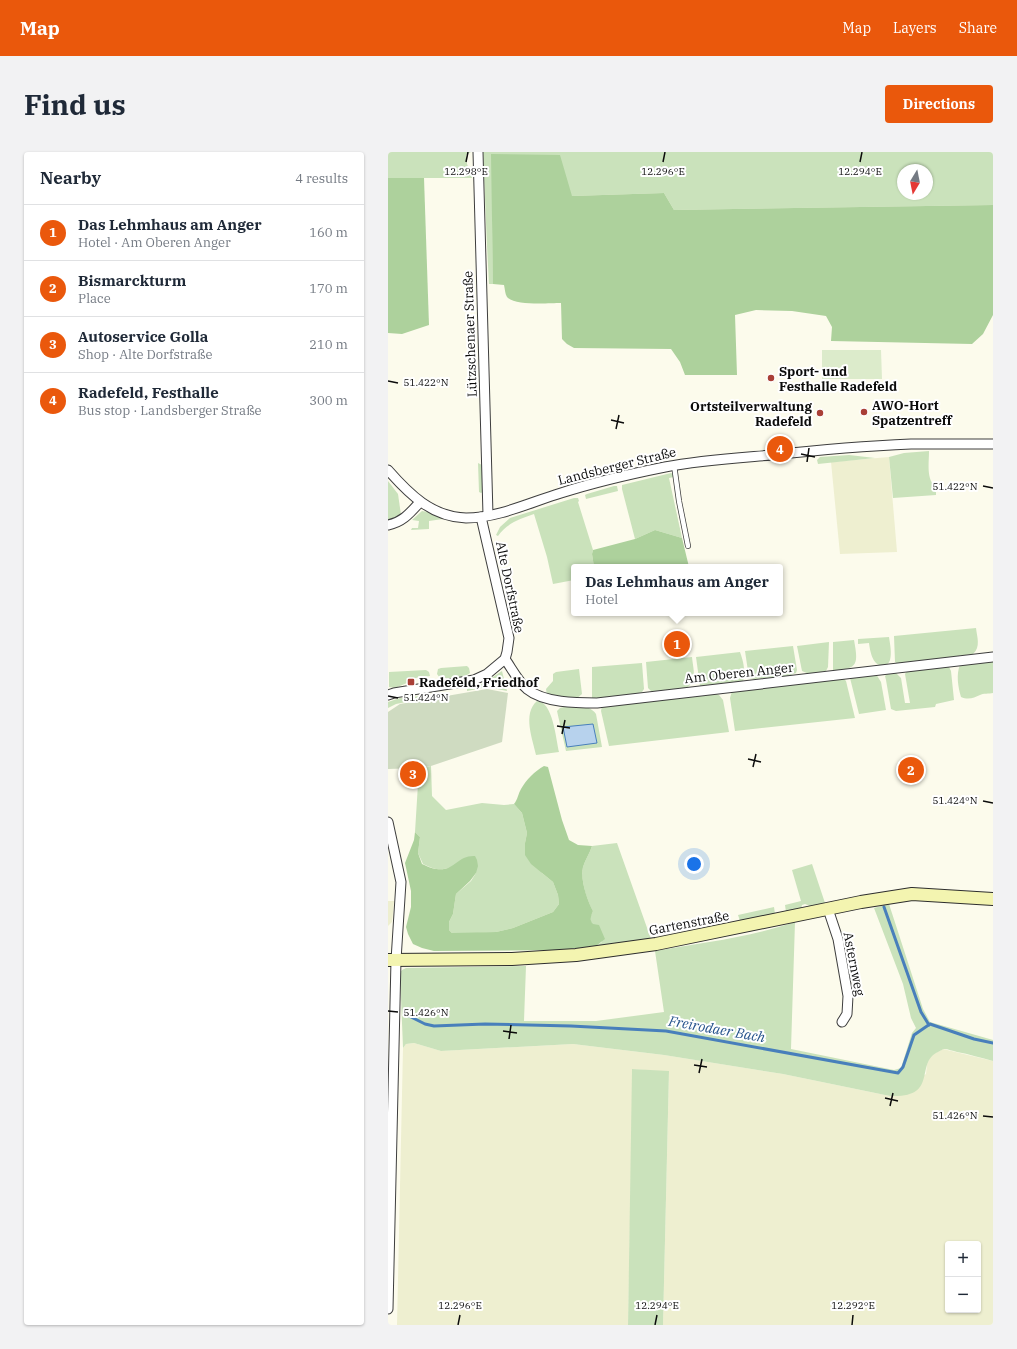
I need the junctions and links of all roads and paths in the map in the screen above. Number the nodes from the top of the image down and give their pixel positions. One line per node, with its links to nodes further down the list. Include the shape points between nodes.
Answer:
1 (478, 152): 6 (street, Lützschenaer Straße)
2 (993, 444): 3 (street, Landsberger Straße, via 910,444 843,448)
3 (674, 465): 6 (street, Landsberger Straße, via 576,488); 8 (lane)
4 (388, 470): 5 (street, Landsberger Straße)
5 (420, 502): 6 (street, Landsberger Straße, via 454,517); 7 (street, via 406,518)
6 (484, 516): 10 (street, Alte Dorfstraße, via 509,638)
7 (388, 525)
8 (688, 546)
9 (993, 657): 10 (street, Am Oberen Anger, via 574,704 551,699 529,690)
10 (505, 658): 11 (street, via 487,674 474,680)
11 (388, 695)
12 (388, 822): 15 (street, via 401,882)
13 (993, 899): 14 (main road, Gartenstraße, via 912,894)
14 (828, 909): 15 (main road, Gartenstraße, via 656,944 576,955 512,959); 16 (street, Asternweg, via 838,939 848,996 847,1014)
15 (392, 960): 17 (street)
16 (842, 1022)
17 (388, 1309)

